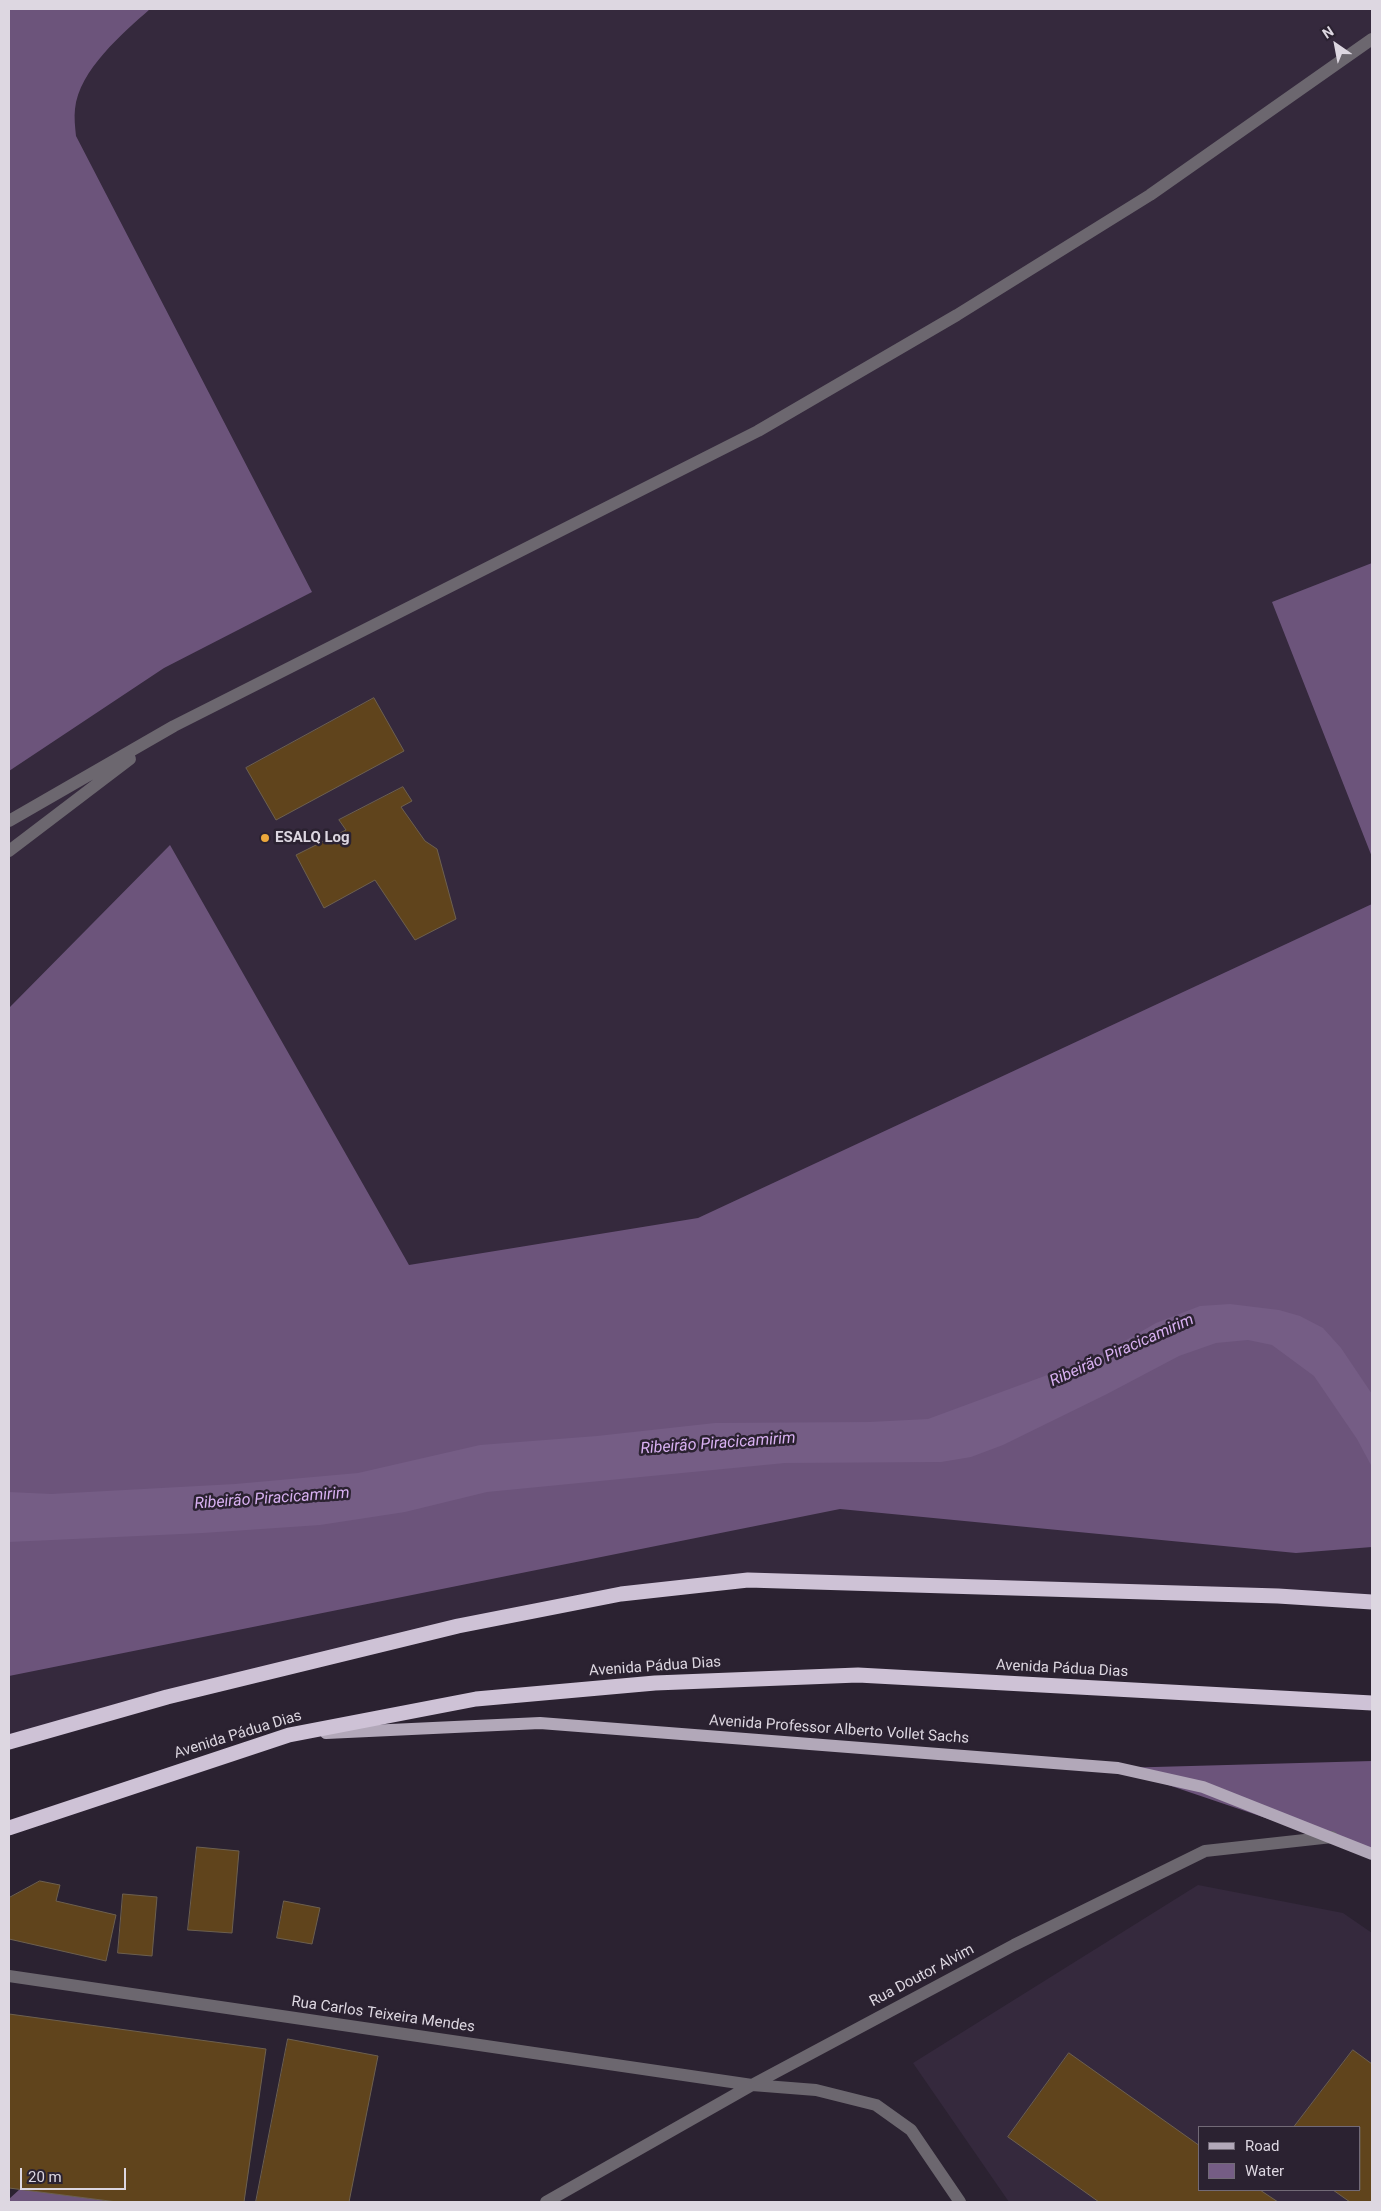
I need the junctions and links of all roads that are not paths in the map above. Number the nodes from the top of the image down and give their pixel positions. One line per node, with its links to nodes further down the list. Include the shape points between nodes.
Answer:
1 (1372, 39): 2 (street, via 1150,195 957,315 758,431)
2 (174, 726): 3 (street); 4 (street)
3 (9, 821)
4 (9, 851)
5 (1372, 1602): 8 (highway, via 1278,1596 748,1580 631,1593 458,1626 167,1697)
6 (1372, 1703): 7 (highway, Avenida Pádua Dias, via 858,1675 655,1683 476,1700)
7 (289, 1734): 9 (highway, Avenida Pádua Dias); 10 (main road, Avenida Professor Alberto Vollet Sachs, via 540,1723 1118,1768 1203,1787)
8 (9, 1742)
9 (9, 1828)
10 (1333, 1837): 11 (main road, Avenida Professor Alberto Vollet Sachs); 13 (street, Rua Doutor Alvim, via 1205,1850 1014,1945)
11 (1372, 1854)
12 (9, 1976): 13 (street, Rua Carlos Teixeira Mendes)
13 (752, 2085): 14 (street, Rua Doutor Alvim); 15 (street, Rua Carlos Teixeira Mendes, via 816,2090 876,2105 911,2130)
14 (546, 2202)
15 (960, 2202)

